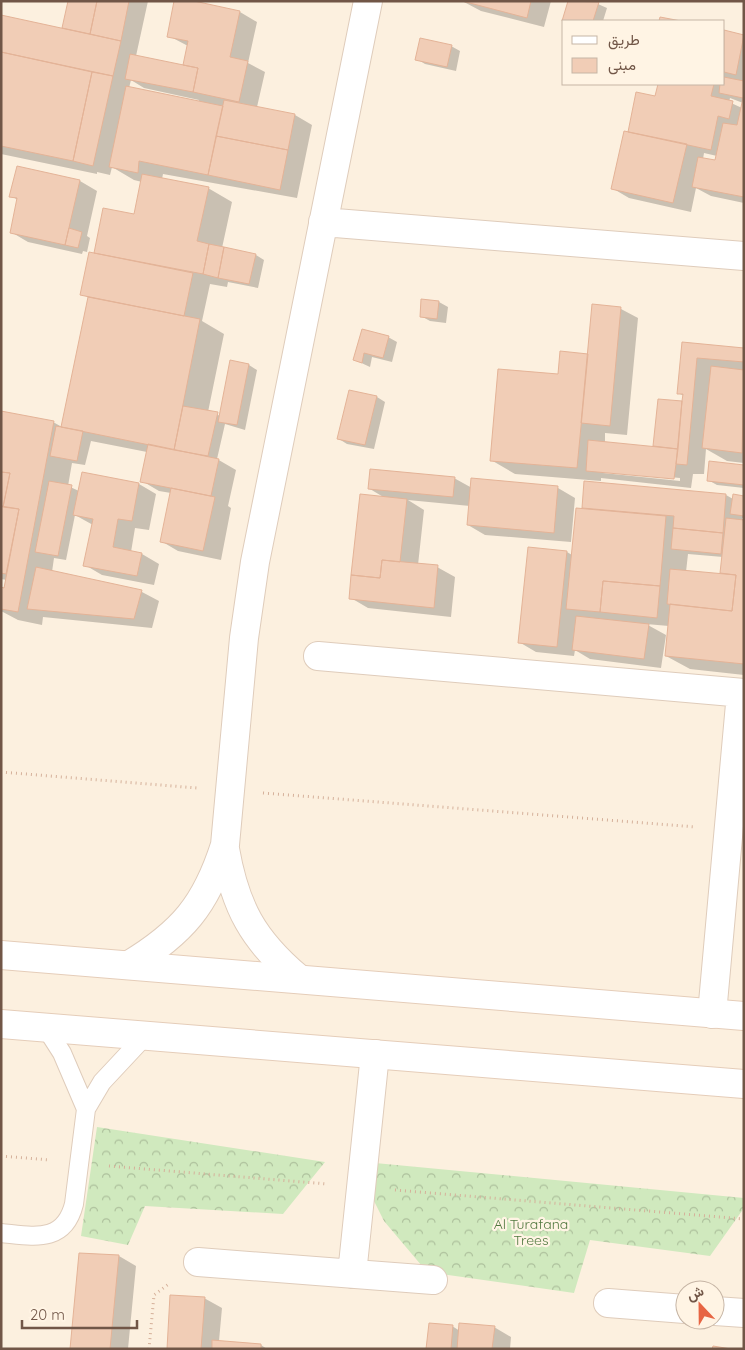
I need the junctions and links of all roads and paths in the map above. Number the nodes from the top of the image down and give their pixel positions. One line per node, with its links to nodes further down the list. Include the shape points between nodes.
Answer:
1 (368, 1): 2 (street)
2 (323, 222): 3 (street); 7 (street, via 253,571)
3 (744, 256)
4 (318, 656): 5 (street)
5 (742, 693): 8 (street)
6 (1, 772): 7 (path)
7 (231, 791): 8 (path); 9 (street)
8 (730, 830): 13 (street)
9 (224, 845): 11 (street, via 215,875 200,903 180,928 156,949); 12 (street, via 239,906 254,933 274,958)
10 (7, 953): 11 (street)
11 (129, 965): 12 (street)
12 (298, 978): 13 (street)
13 (712, 1014): 14 (street)
14 (744, 1016)
15 (1, 1024): 16 (street)
16 (46, 1028): 17 (street); 20 (lane, via 75,1080)
17 (145, 1036): 18 (street); 20 (lane, via 102,1082)
18 (375, 1054): 19 (street); 23 (street)
19 (744, 1084)
20 (86, 1109): 21 (lane, via 71,1216 54,1233 42,1236)
21 (1, 1233)
22 (198, 1262): 23 (street); 29 (path, via 154,1295)
23 (352, 1274): 24 (street)
24 (433, 1280)
25 (608, 1303): 26 (street)
26 (675, 1308)
27 (725, 1312): 28 (street)
28 (744, 1313)
29 (149, 1349)

